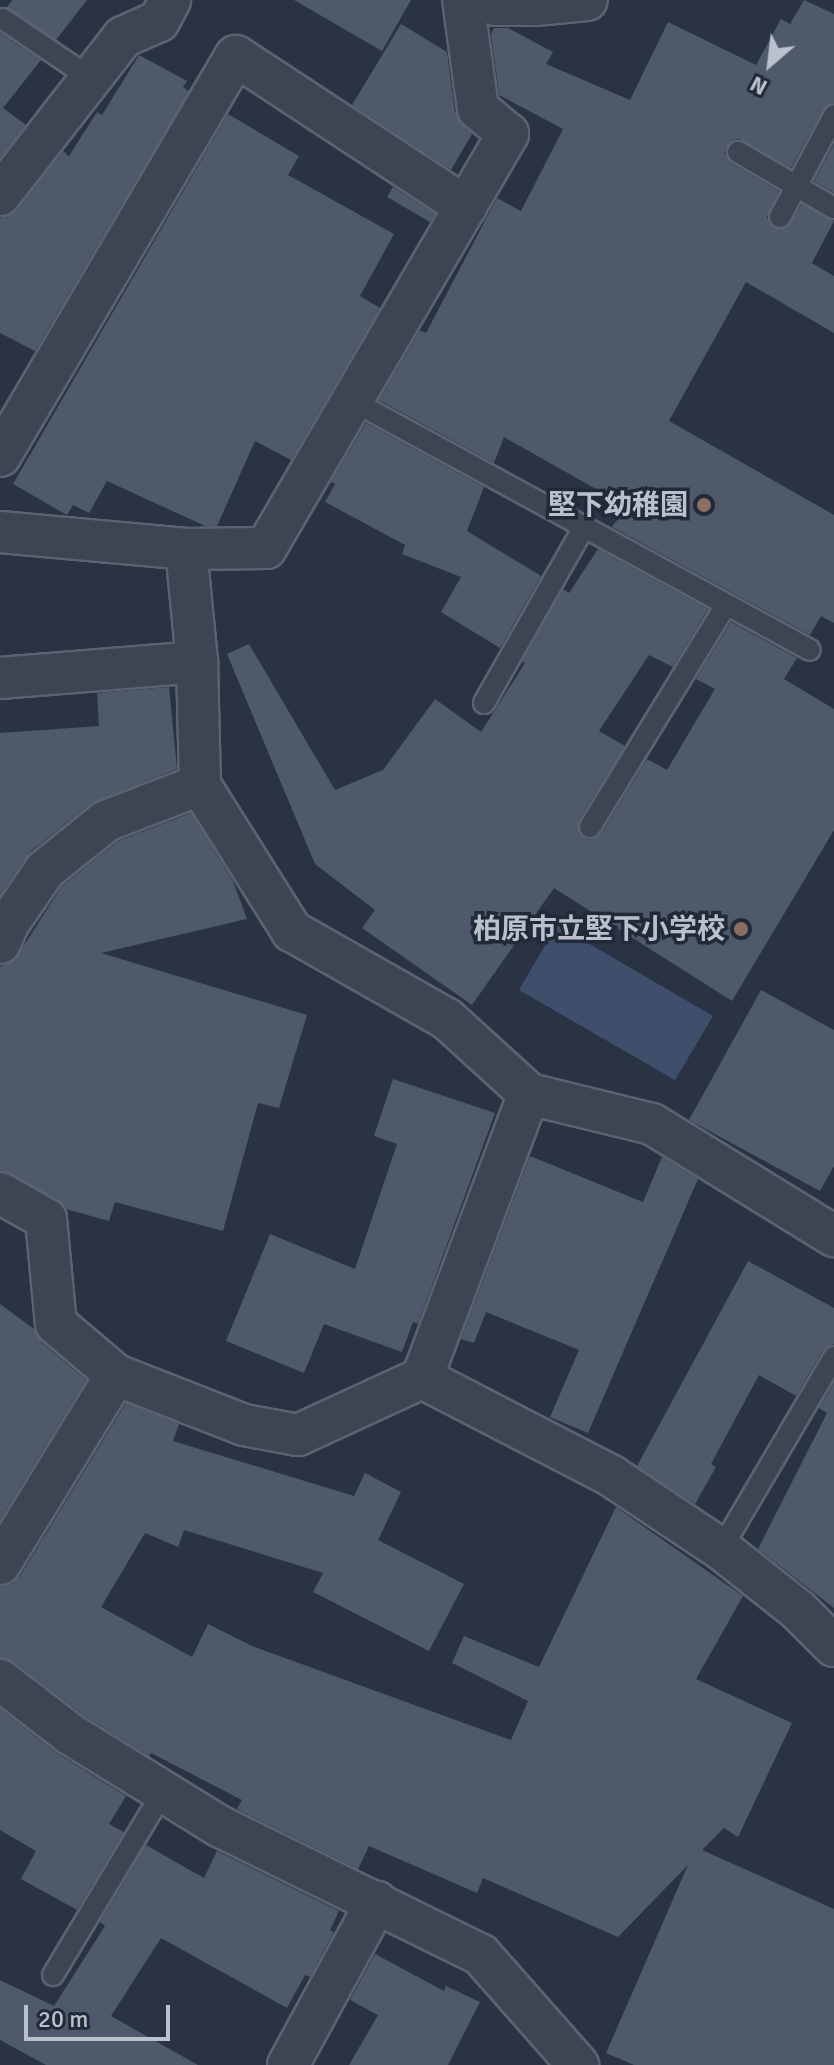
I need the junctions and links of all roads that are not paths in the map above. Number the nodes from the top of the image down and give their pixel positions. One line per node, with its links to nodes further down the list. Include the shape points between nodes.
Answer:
1 (170, 0): 6 (street, via 159,21 123,37)
2 (463, 0): 11 (street, via 478,109 508,134)
3 (484, 0): 4 (street, via 496,5)
4 (587, 0)
5 (3, 19): 6 (lane)
6 (90, 78): 10 (street)
7 (834, 116): 9 (lane)
8 (738, 152): 9 (lane)
9 (797, 185): 12 (lane); 13 (lane)
10 (0, 195)
11 (466, 207): 14 (street); 15 (street, via 236,56)
12 (834, 208)
13 (780, 217)
14 (353, 401): 16 (lane); 18 (street, via 266,548)
15 (0, 456)
16 (584, 527): 19 (lane); 23 (lane)
17 (0, 532): 18 (street)
18 (186, 549): 21 (street)
19 (726, 605): 20 (lane); 25 (lane)
20 (810, 650)
21 (197, 662): 22 (street); 24 (street)
22 (0, 678)
23 (484, 703)
24 (200, 785): 26 (street, via 106,821 45,870); 27 (street, via 292,931 447,1019)
25 (590, 827)
26 (0, 943)
27 (529, 1094): 29 (street, via 652,1124); 32 (street)
28 (0, 1193): 31 (street, via 46,1219 56,1324)
29 (834, 1236)
30 (834, 1357): 33 (lane)
31 (116, 1375): 32 (street, via 244,1425 298,1435); 34 (street)
32 (422, 1378): 33 (street, via 610,1475)
33 (721, 1549): 35 (street)
34 (0, 1564)
35 (834, 1646)
36 (0, 1680): 37 (street, via 70,1734)
37 (163, 1792): 38 (street, via 219,1826); 39 (lane)
38 (377, 1902): 40 (street); 41 (street, via 481,1955)
39 (53, 1975)
40 (288, 2065)
41 (578, 2065)

